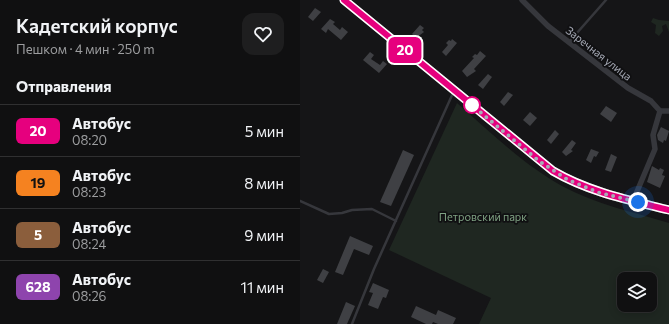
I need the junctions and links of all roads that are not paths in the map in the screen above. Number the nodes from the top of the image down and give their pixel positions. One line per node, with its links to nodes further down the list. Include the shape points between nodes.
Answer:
1 (344, 0): 5 (main road)
2 (522, 0): 4 (street, Заречная улица, via 548,26)
3 (606, 0): 4 (lane)
4 (569, 42): 6 (street, Заречная улица, via 628,88 651,101)
5 (454, 90): 9 (main road, via 553,171 600,193); 11 (lane)
6 (660, 111): 7 (street); 9 (street, via 653,135 655,150)
7 (669, 111)
8 (300, 201): 11 (lane, via 329,214 372,209)
9 (633, 201): 10 (main road)
10 (669, 210)
11 (396, 221): 12 (lane)
12 (352, 324)

